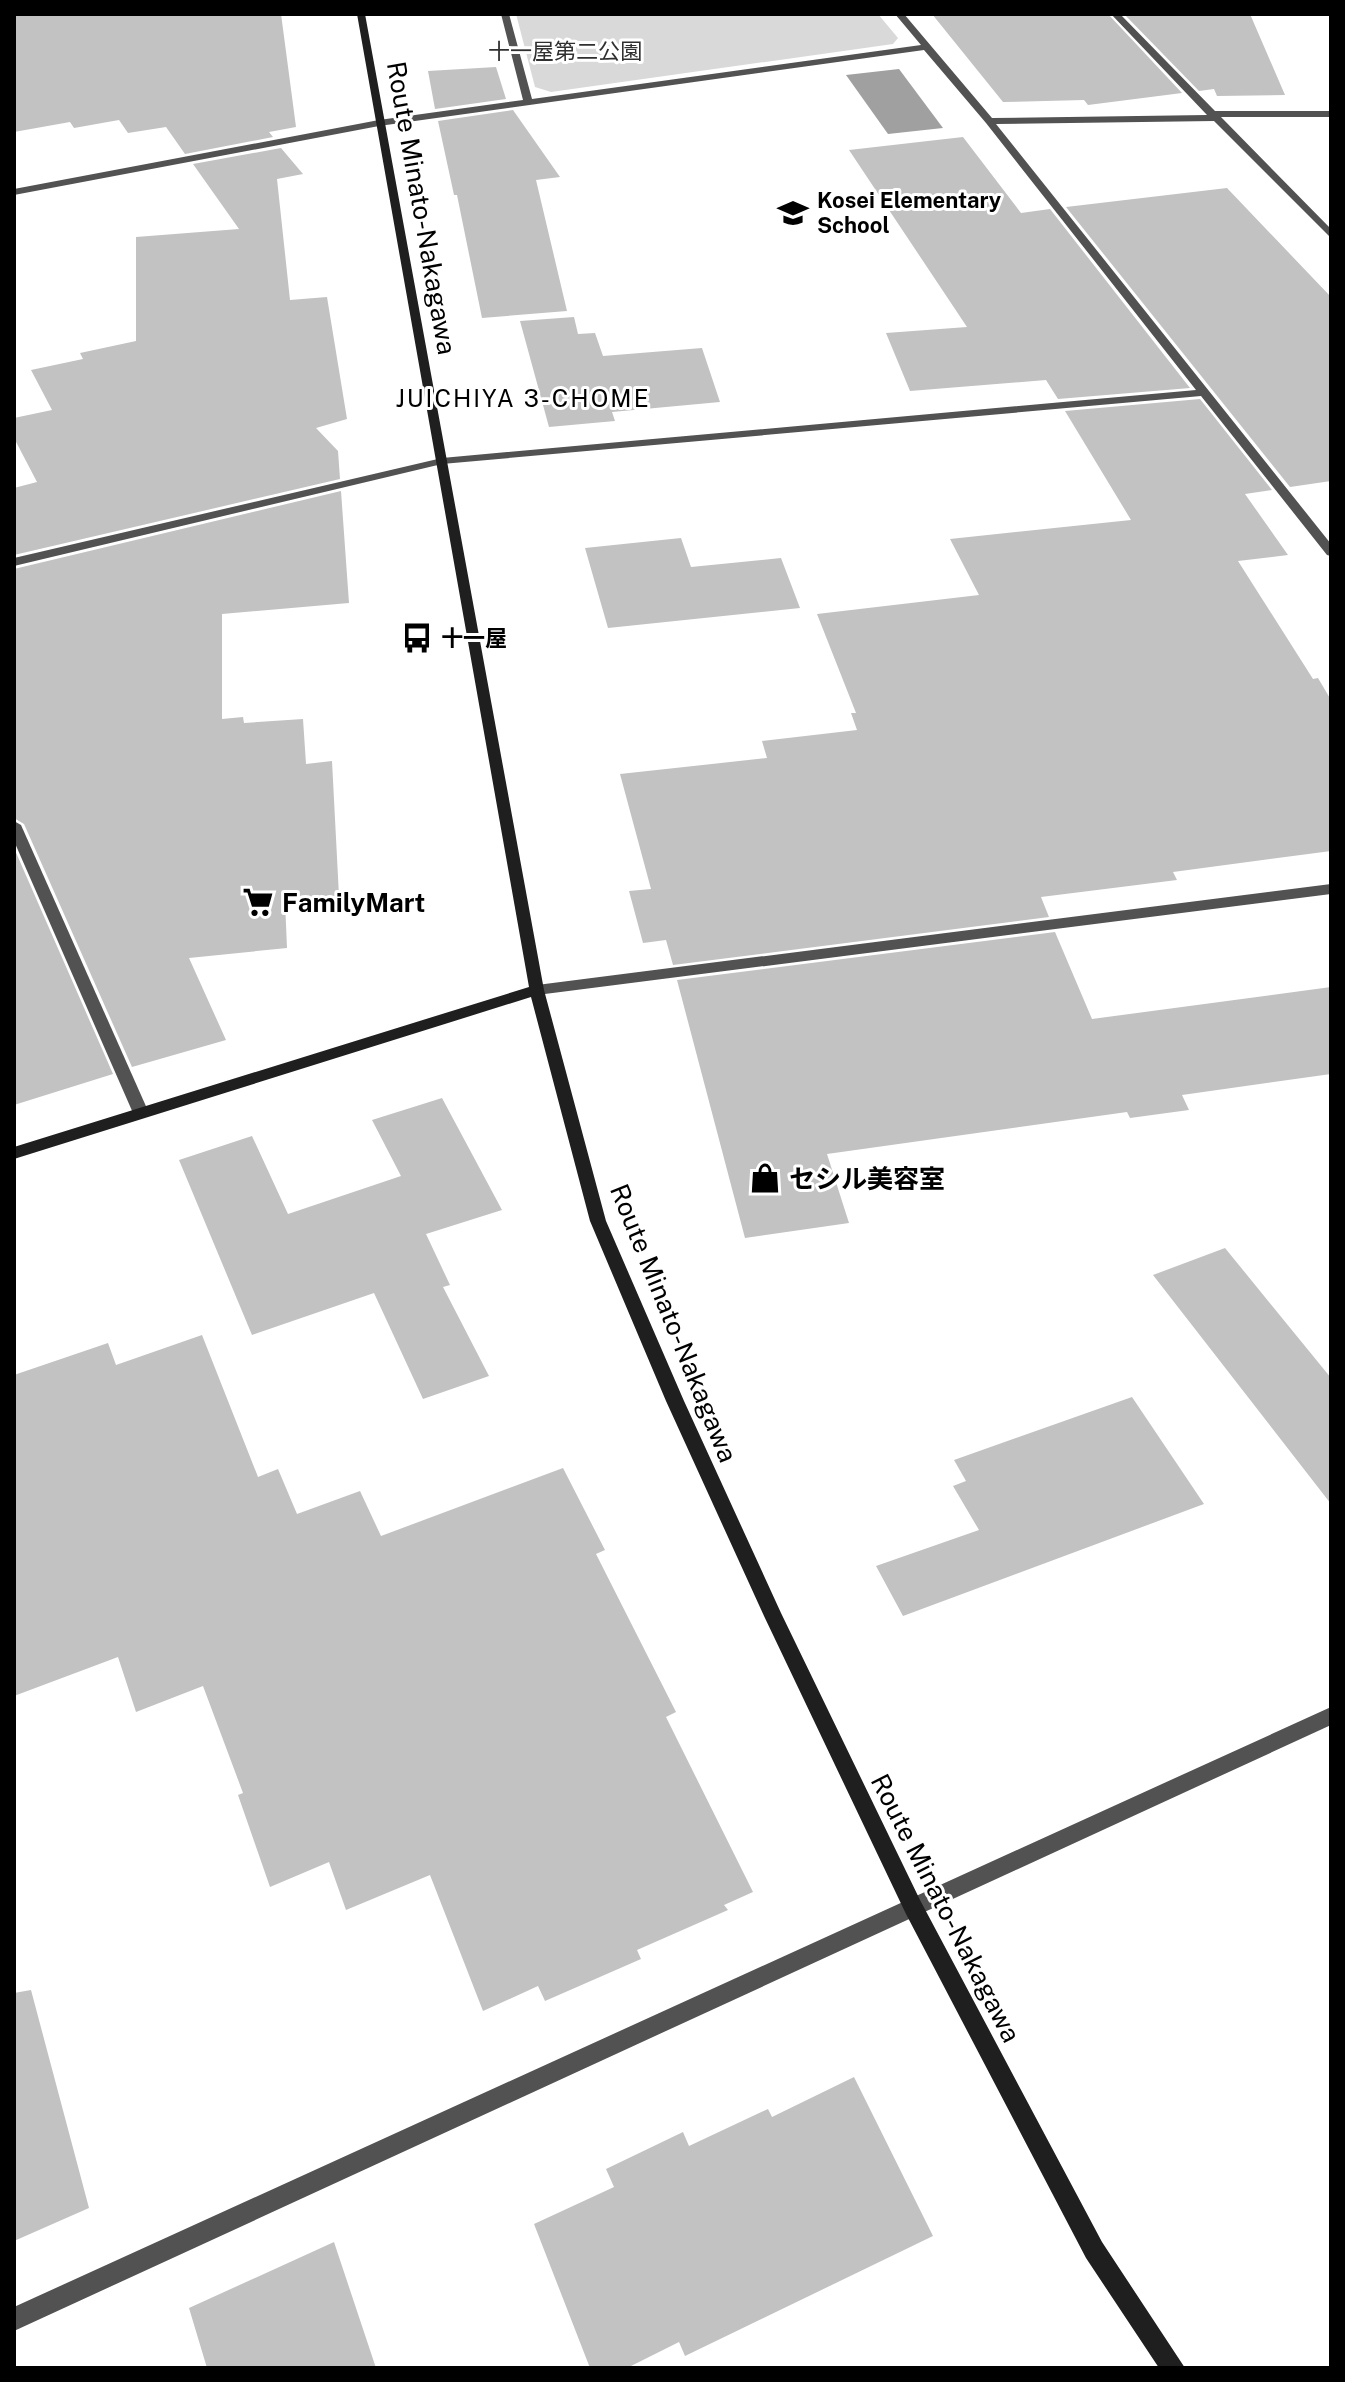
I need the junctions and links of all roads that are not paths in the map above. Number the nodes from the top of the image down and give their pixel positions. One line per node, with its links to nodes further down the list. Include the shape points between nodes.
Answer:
1 (361, 14): 10 (main road, Route Minato-Nakagawa)
2 (505, 14): 6 (street)
3 (899, 14): 5 (street)
4 (1115, 14): 8 (street)
5 (926, 47): 6 (street); 9 (street)
6 (529, 104): 10 (street)
7 (1331, 114): 8 (street)
8 (1213, 116): 9 (street); 12 (street)
9 (989, 121): 13 (street)
10 (379, 123): 11 (street); 14 (main road, Route Minato-Nakagawa)
11 (14, 192)
12 (1331, 235)
13 (1206, 392): 14 (street); 15 (street)
14 (442, 461): 16 (street); 19 (main road, Route Minato-Nakagawa)
15 (1331, 552)
16 (14, 562)
17 (14, 825): 20 (street)
18 (1331, 889): 19 (street)
19 (537, 990): 20 (main road); 23 (main road, Route Minato-Nakagawa, via 598,1221 740,1544)
20 (141, 1113): 21 (main road)
21 (14, 1153)
22 (1331, 1716): 23 (street)
23 (913, 1907): 24 (street); 25 (main road, Route Minato-Nakagawa, via 1094,2250)
24 (14, 2319)
25 (1173, 2368)

